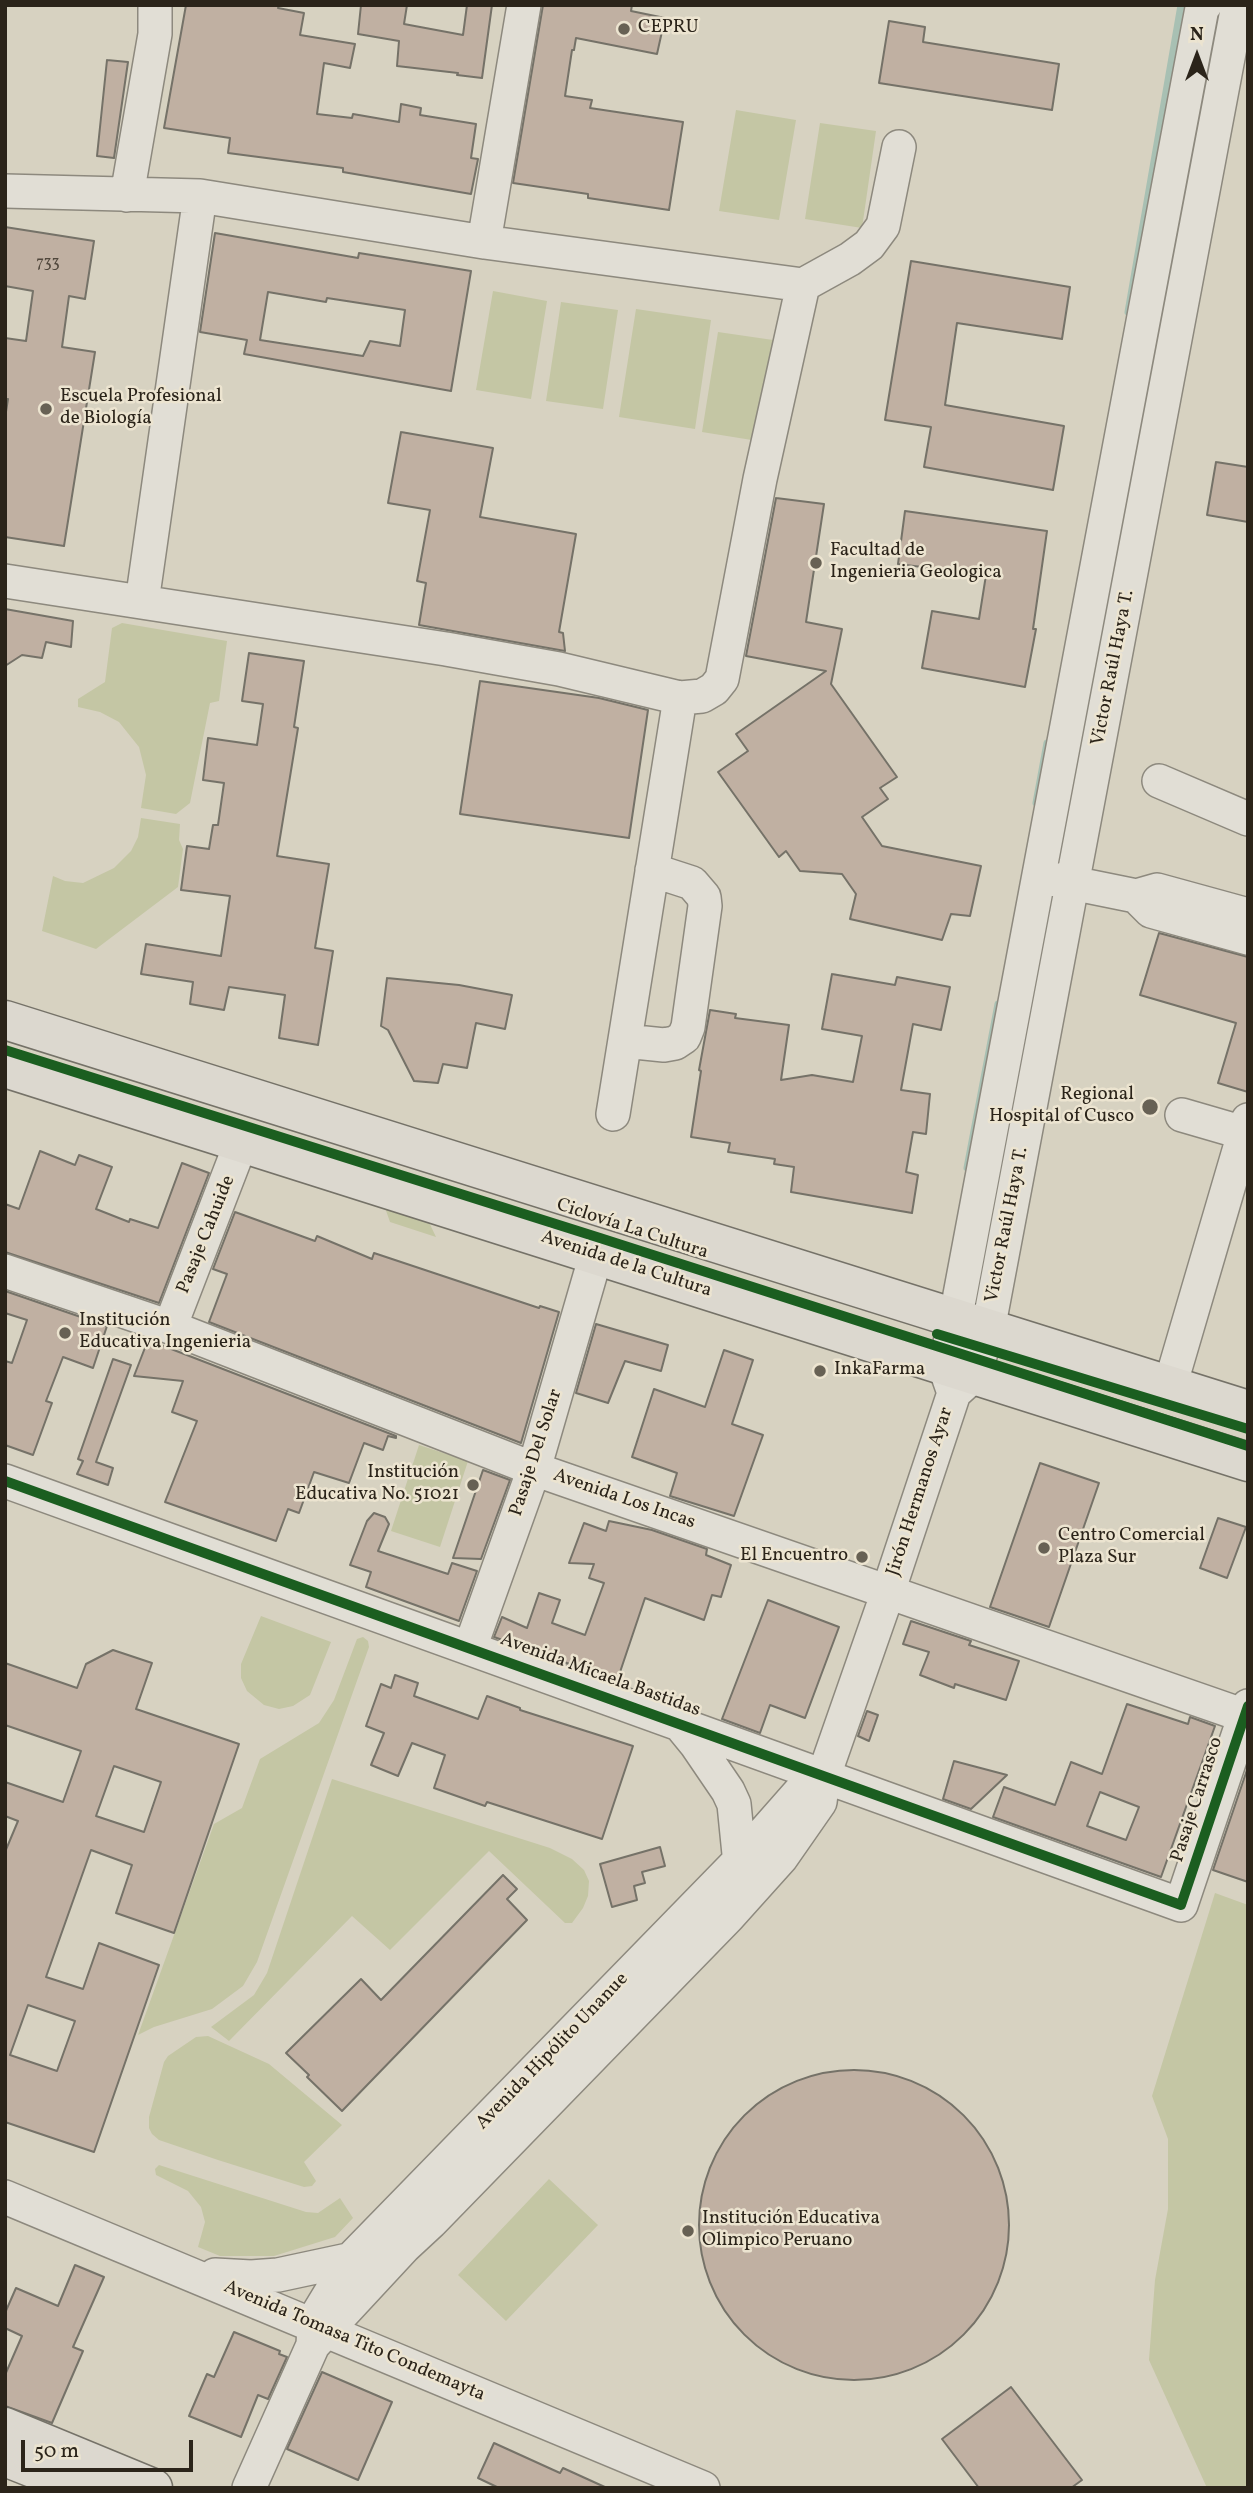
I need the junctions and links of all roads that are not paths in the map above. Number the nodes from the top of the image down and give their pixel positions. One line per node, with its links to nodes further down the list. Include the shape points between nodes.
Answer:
1 (155, 5): 9 (street, via 155,34)
2 (524, 5): 11 (street)
3 (1205, 5): 6 (street, Victor Raúl Haya T.)
4 (1238, 5): 7 (street, Victor Raúl Haya T.)
5 (899, 147): 12 (street, via 883,226 869,245)
6 (1174, 157): 7 (street); 19 (street, Victor Raúl Haya T.)
7 (1208, 164): 20 (street, Victor Raúl Haya T.)
8 (5, 191): 9 (street)
9 (127, 195): 10 (street)
10 (200, 196): 11 (street); 14 (street)
11 (484, 242): 12 (street)
12 (803, 285): 15 (street, via 722,679 702,696)
13 (5, 581): 14 (street)
14 (142, 602): 15 (street, via 559,669)
15 (680, 698): 18 (street)
16 (1160, 781): 17 (street)
17 (1248, 819)
18 (652, 870): 25 (street); 25 (street, via 692,883 704,897 688,1027 675,1043)
19 (1039, 877): 20 (street); 33 (street, Victor Raúl Haya T.)
20 (1073, 883): 21 (street); 33 (street, Victor Raúl Haya T.)
21 (1136, 896): 22 (street, via 1157,890); 23 (street, via 1151,911)
22 (1248, 915)
23 (1248, 938)
24 (5, 1020): 33 (main road)
25 (625, 1041): 27 (street)
26 (5, 1068): 30 (main road, Avenida de la Cultura)
27 (613, 1114)
28 (1182, 1115): 29 (street)
29 (1246, 1126): 36 (street)
30 (242, 1143): 31 (main road, Avenida de la Cultura); 34 (street, Pasaje Cahuide)
31 (596, 1255): 35 (main road, Avenida de la Cultura); 39 (street, Pasaje Del Solar)
32 (5, 1271): 34 (street, Avenida Los Incas)
33 (972, 1325): 35 (street, Jirón Hermanos Ayar); 36 (main road)
34 (170, 1327): 39 (street, Avenida Los Incas)
35 (957, 1378): 38 (main road, Avenida de la Cultura); 41 (street, Jirón Hermanos Ayar)
36 (1170, 1386): 37 (main road)
37 (1248, 1410)
38 (1248, 1462)
39 (534, 1469): 41 (street, Avenida Los Incas); 42 (street, Pasaje Del Solar)
40 (5, 1481): 42 (street, Avenida Micaela Bastidas)
41 (888, 1592): 43 (street, Avenida Los Incas); 45 (street, Avenida Hipólito Unanue)
42 (470, 1648): 44 (street, Avenida Micaela Bastidas)
43 (1247, 1713): 48 (street, Pasaje Carrasco)
44 (677, 1722): 45 (street, Avenida Micaela Bastidas); 46 (street, via 729,1791)
45 (823, 1778): 46 (street, Avenida Hipólito Unanue, via 800,1793); 47 (street, Avenida Hipólito Unanue, via 820,1802 781,1858); 48 (street, Avenida Micaela Bastidas)
46 (741, 1859): 47 (street); 51 (street, Avenida Hipólito Unanue)
47 (743, 1901): 50 (street, Avenida Hipólito Unanue)
48 (1181, 1905)
49 (5, 2197): 52 (street, Avenida Tomasa Tito Condemayta)
50 (404, 2247): 51 (street); 53 (street, Avenida Hipólito Unanue)
51 (351, 2259): 52 (street, via 265,2276); 53 (street, Avenida Hipólito Unanue, via 324,2302)
52 (191, 2274): 53 (street, Avenida Tomasa Tito Condemayta)
53 (318, 2334): 58 (street, Avenida Hipólito Unanue); 59 (street, Avenida Tomasa Tito Condemayta)
54 (5, 2427): 57 (main road)
55 (5, 2457): 56 (main road)
56 (83, 2488)
57 (153, 2488)
58 (249, 2488)
59 (703, 2488)

